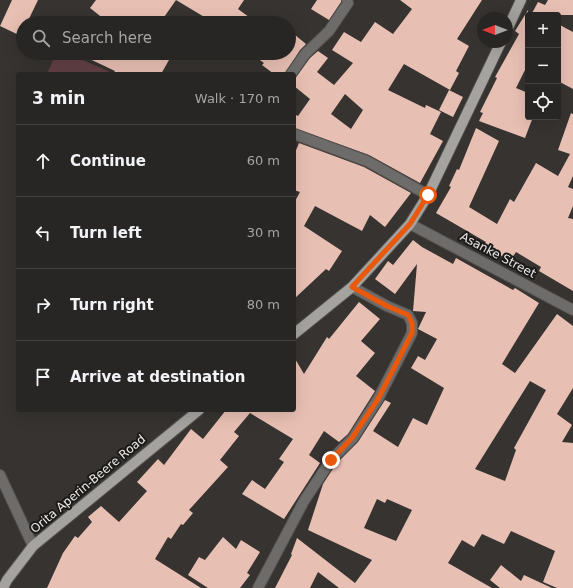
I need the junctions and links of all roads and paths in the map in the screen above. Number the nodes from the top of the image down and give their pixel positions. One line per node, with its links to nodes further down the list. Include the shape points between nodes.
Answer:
1 (347, 0): 5 (street, via 348,4 329,31 305,54)
2 (521, 0): 3 (main road)
3 (513, 17)
4 (498, 48): 7 (main road)
5 (292, 72)
6 (296, 135): 7 (street, via 367,161)
7 (428, 195): 8 (main road)
8 (410, 224): 9 (main road); 10 (street, Asanke Street)
9 (352, 287): 11 (main road); 16 (street, via 408,315 412,323 412,333 378,399 352,438 331,460 304,502)
10 (573, 310)
11 (296, 332)
12 (197, 412): 14 (main road, Orita Aperin-Beere Road)
13 (0, 474): 14 (street)
14 (33, 546): 15 (main road, Orita Aperin-Beere Road)
15 (3, 588)
16 (258, 588)

